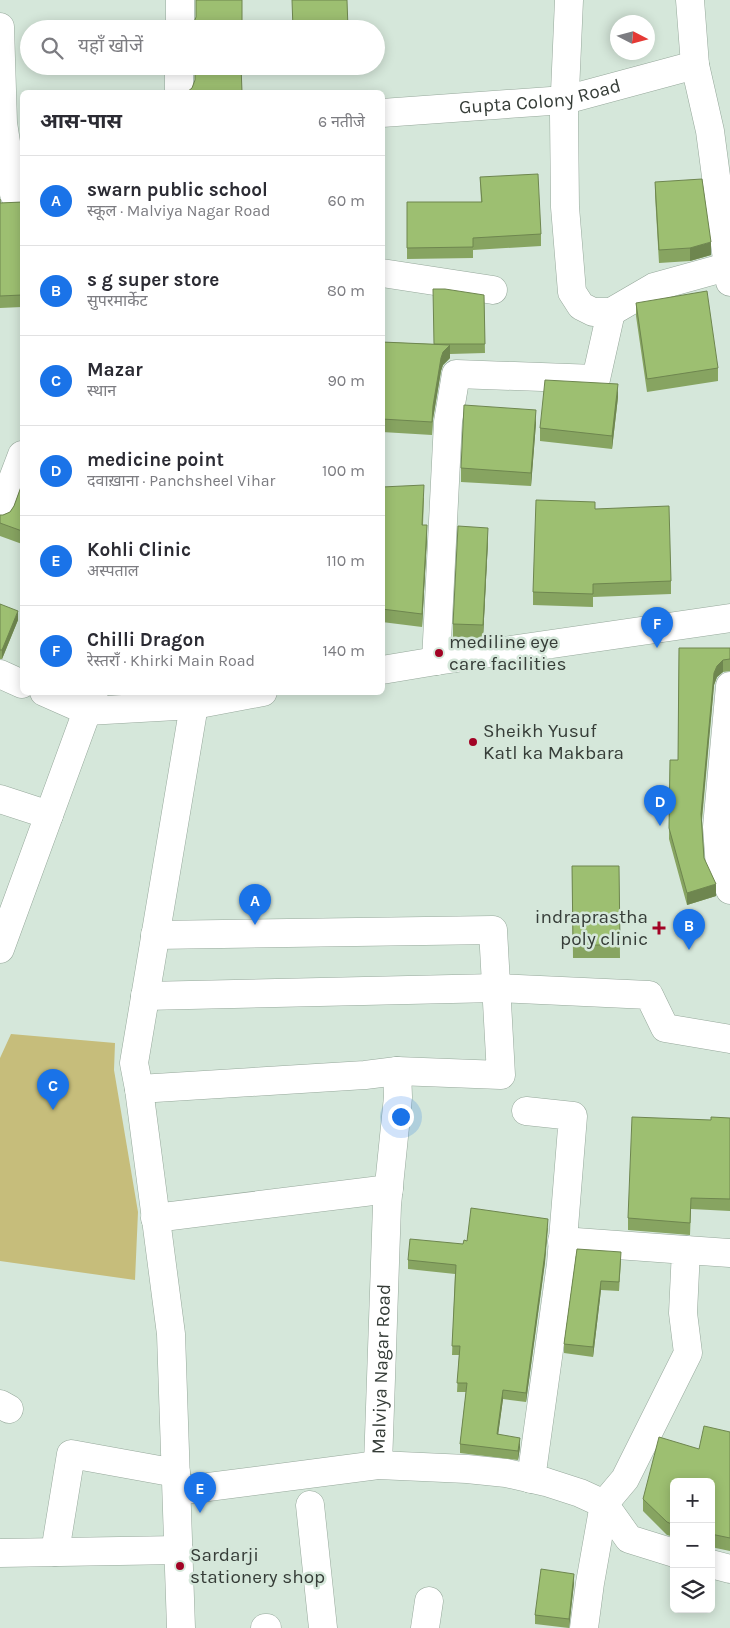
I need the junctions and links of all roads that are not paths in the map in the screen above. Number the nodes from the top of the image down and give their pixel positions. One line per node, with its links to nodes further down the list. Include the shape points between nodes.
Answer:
1 (180, 0): 4 (street)
2 (569, 0): 9 (street)
3 (690, 0): 6 (street)
4 (180, 20)
5 (0, 27): 11 (street, via 2,123)
6 (695, 65): 9 (street, Gupta Colony Road); 12 (street, via 710,131)
7 (179, 75): 8 (street)
8 (179, 90)
9 (565, 100): 10 (street, Gupta Colony Road); 15 (street, via 565,207 572,292 581,306 593,312)
10 (385, 112)
11 (12, 195)
12 (729, 271): 15 (street, via 654,287)
13 (385, 273): 14 (street)
14 (493, 290)
15 (611, 312): 19 (street, via 596,379 456,374 448,422)
16 (20, 460): 17 (street)
17 (0, 513)
18 (730, 618): 19 (street)
19 (436, 660): 20 (street)
20 (385, 669)
21 (0, 674): 22 (street)
22 (20, 683)
23 (730, 686): 30 (street, via 717,827 720,868)
24 (58, 695): 26 (street)
25 (247, 695): 27 (street)
26 (90, 702): 27 (street); 29 (street)
27 (194, 705): 31 (street)
28 (0, 799): 29 (street)
29 (49, 815): 32 (street)
30 (730, 890)
31 (155, 935): 33 (street, via 492,930); 34 (street)
32 (1, 941)
33 (496, 988): 34 (street); 35 (street, via 649,995 665,1028); 36 (street, via 501,1075)
34 (145, 996): 37 (street, via 134,1063)
35 (730, 1039)
36 (397, 1071): 37 (street); 39 (street, Malviya Nagar Road, via 398,1097)
37 (140, 1089): 40 (street)
38 (526, 1111): 41 (street, via 573,1116)
39 (389, 1189): 40 (street); 44 (street, Malviya Nagar Road)
40 (155, 1218): 46 (street, via 171,1334)
41 (562, 1241): 42 (street); 45 (street)
42 (686, 1250): 43 (street); 47 (street, via 683,1314 688,1353 625,1479)
43 (730, 1253)
44 (378, 1465): 45 (street, via 467,1469); 46 (street, Malviya Nagar Road)
45 (531, 1479): 47 (street, via 580,1493)
46 (177, 1482): 49 (street); 50 (street, Malviya Nagar Road, via 71,1454)
47 (604, 1504): 51 (street, via 628,1539); 59 (street)
48 (310, 1505): 57 (street)
49 (179, 1550): 50 (street); 56 (street)
50 (55, 1552): 52 (street)
51 (670, 1552)
52 (0, 1553)
53 (715, 1565): 54 (street)
54 (730, 1569)
55 (429, 1601): 58 (street)
56 (181, 1628)
57 (323, 1628)
58 (425, 1628)
59 (584, 1628)

